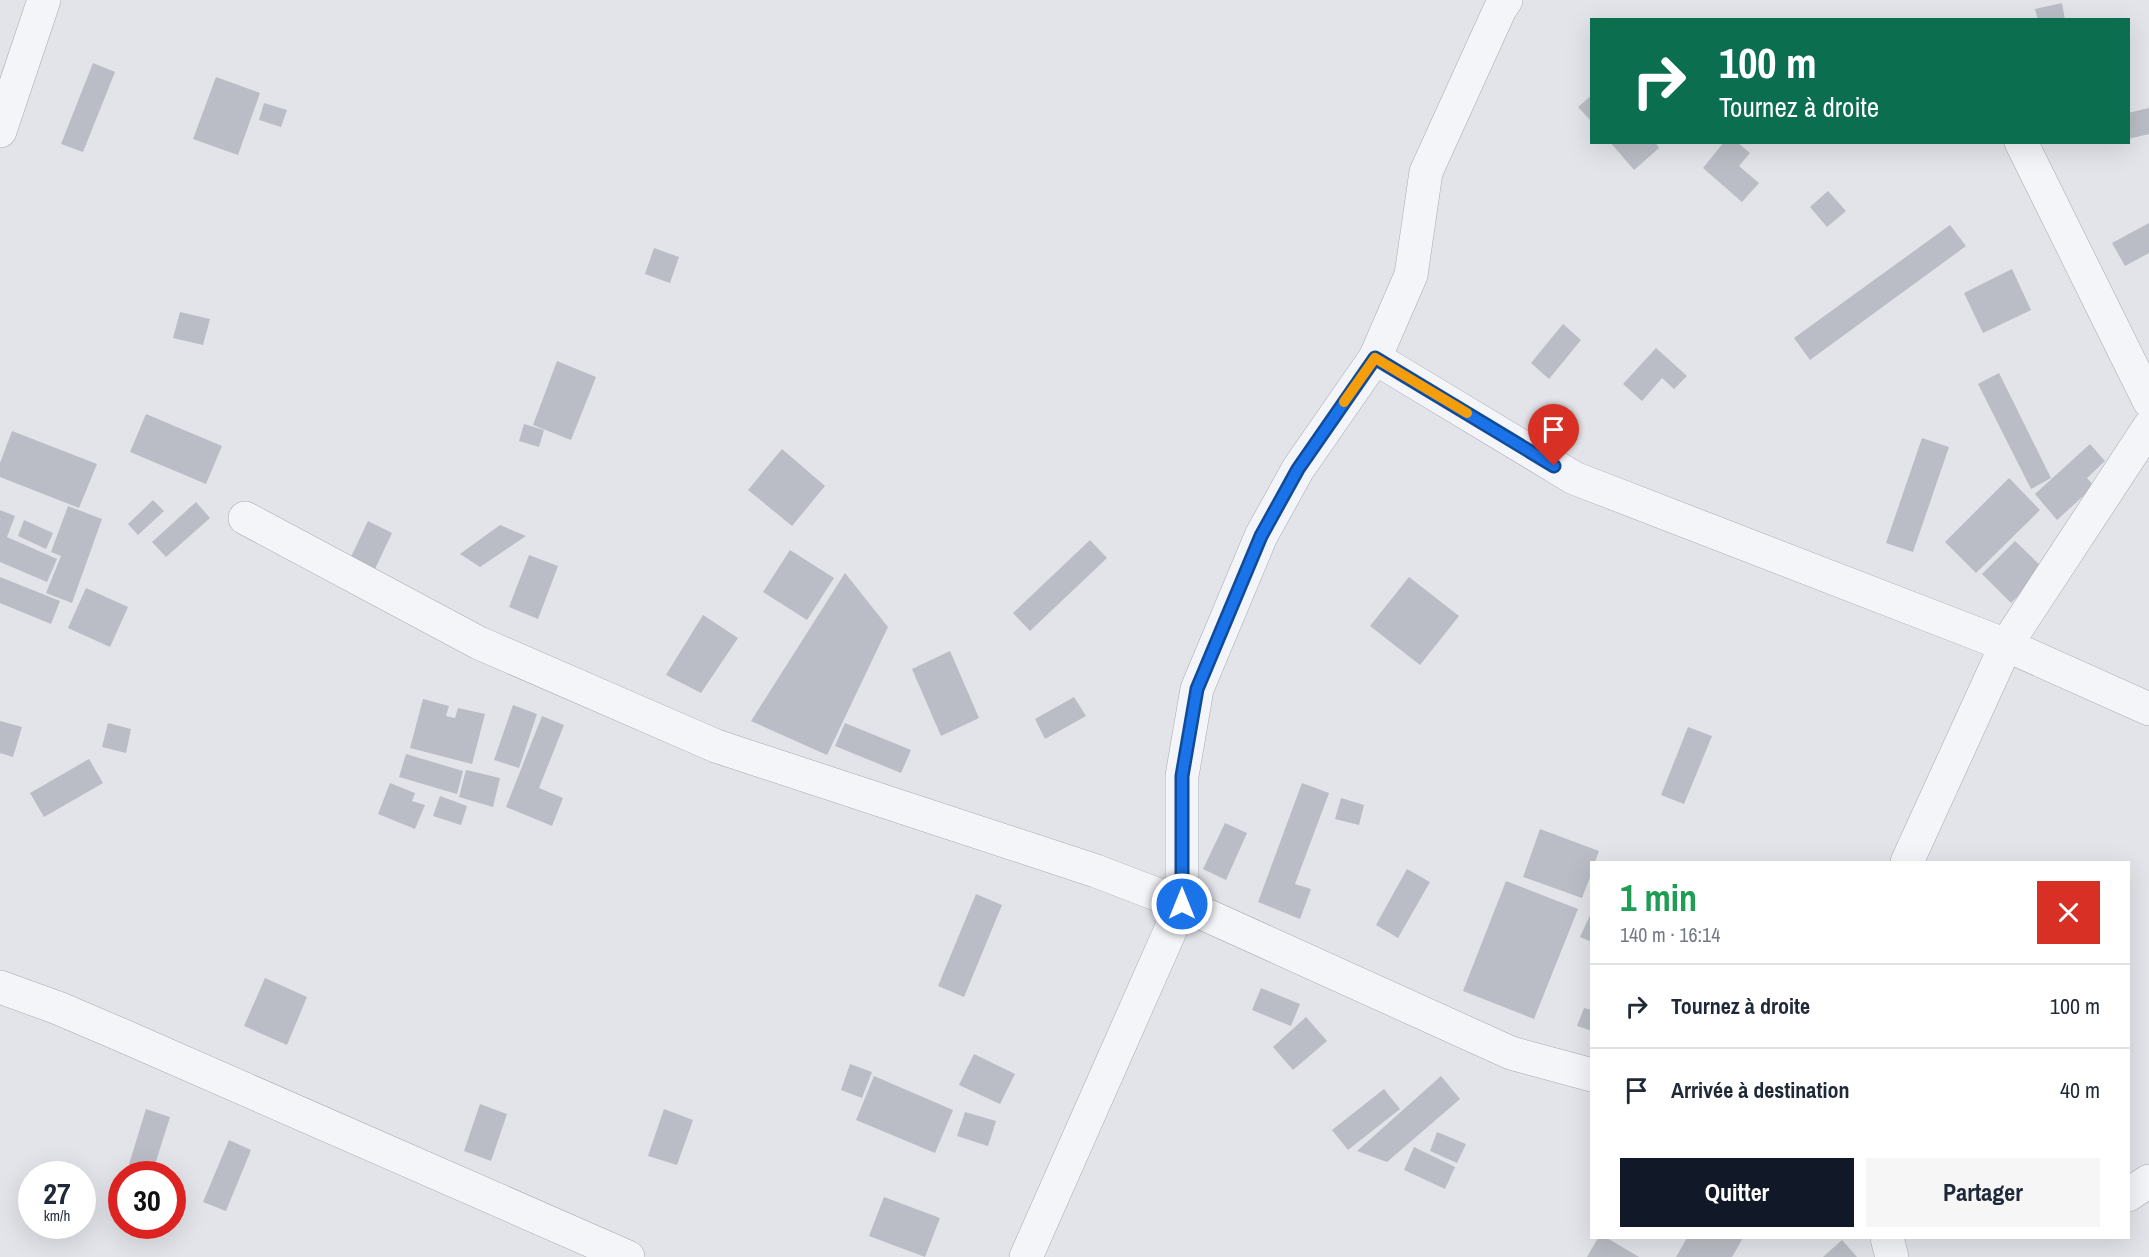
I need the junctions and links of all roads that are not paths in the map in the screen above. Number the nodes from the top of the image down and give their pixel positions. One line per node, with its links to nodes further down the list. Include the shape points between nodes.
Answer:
1 (44, 0): 3 (street)
2 (1506, 0): 5 (street, via 1426,172 1411,275)
3 (0, 131)
4 (2021, 144): 6 (street)
5 (1375, 358): 9 (street, via 1574,478); 12 (street, via 1298,469 1261,536 1197,689 1182,776)
6 (2149, 401)
7 (2149, 427): 9 (street)
8 (245, 518): 12 (street, via 480,643 716,746)
9 (2006, 645): 10 (street); 11 (street)
10 (2149, 709)
11 (1907, 861)
12 (1182, 904): 14 (street, via 1510,1053); 19 (street)
13 (0, 987): 18 (street, via 58,1008)
14 (1590, 1074)
15 (2149, 1181): 16 (street)
16 (2130, 1194)
17 (1887, 1239): 20 (street)
18 (628, 1257)
19 (1026, 1257)
20 (1892, 1257)

